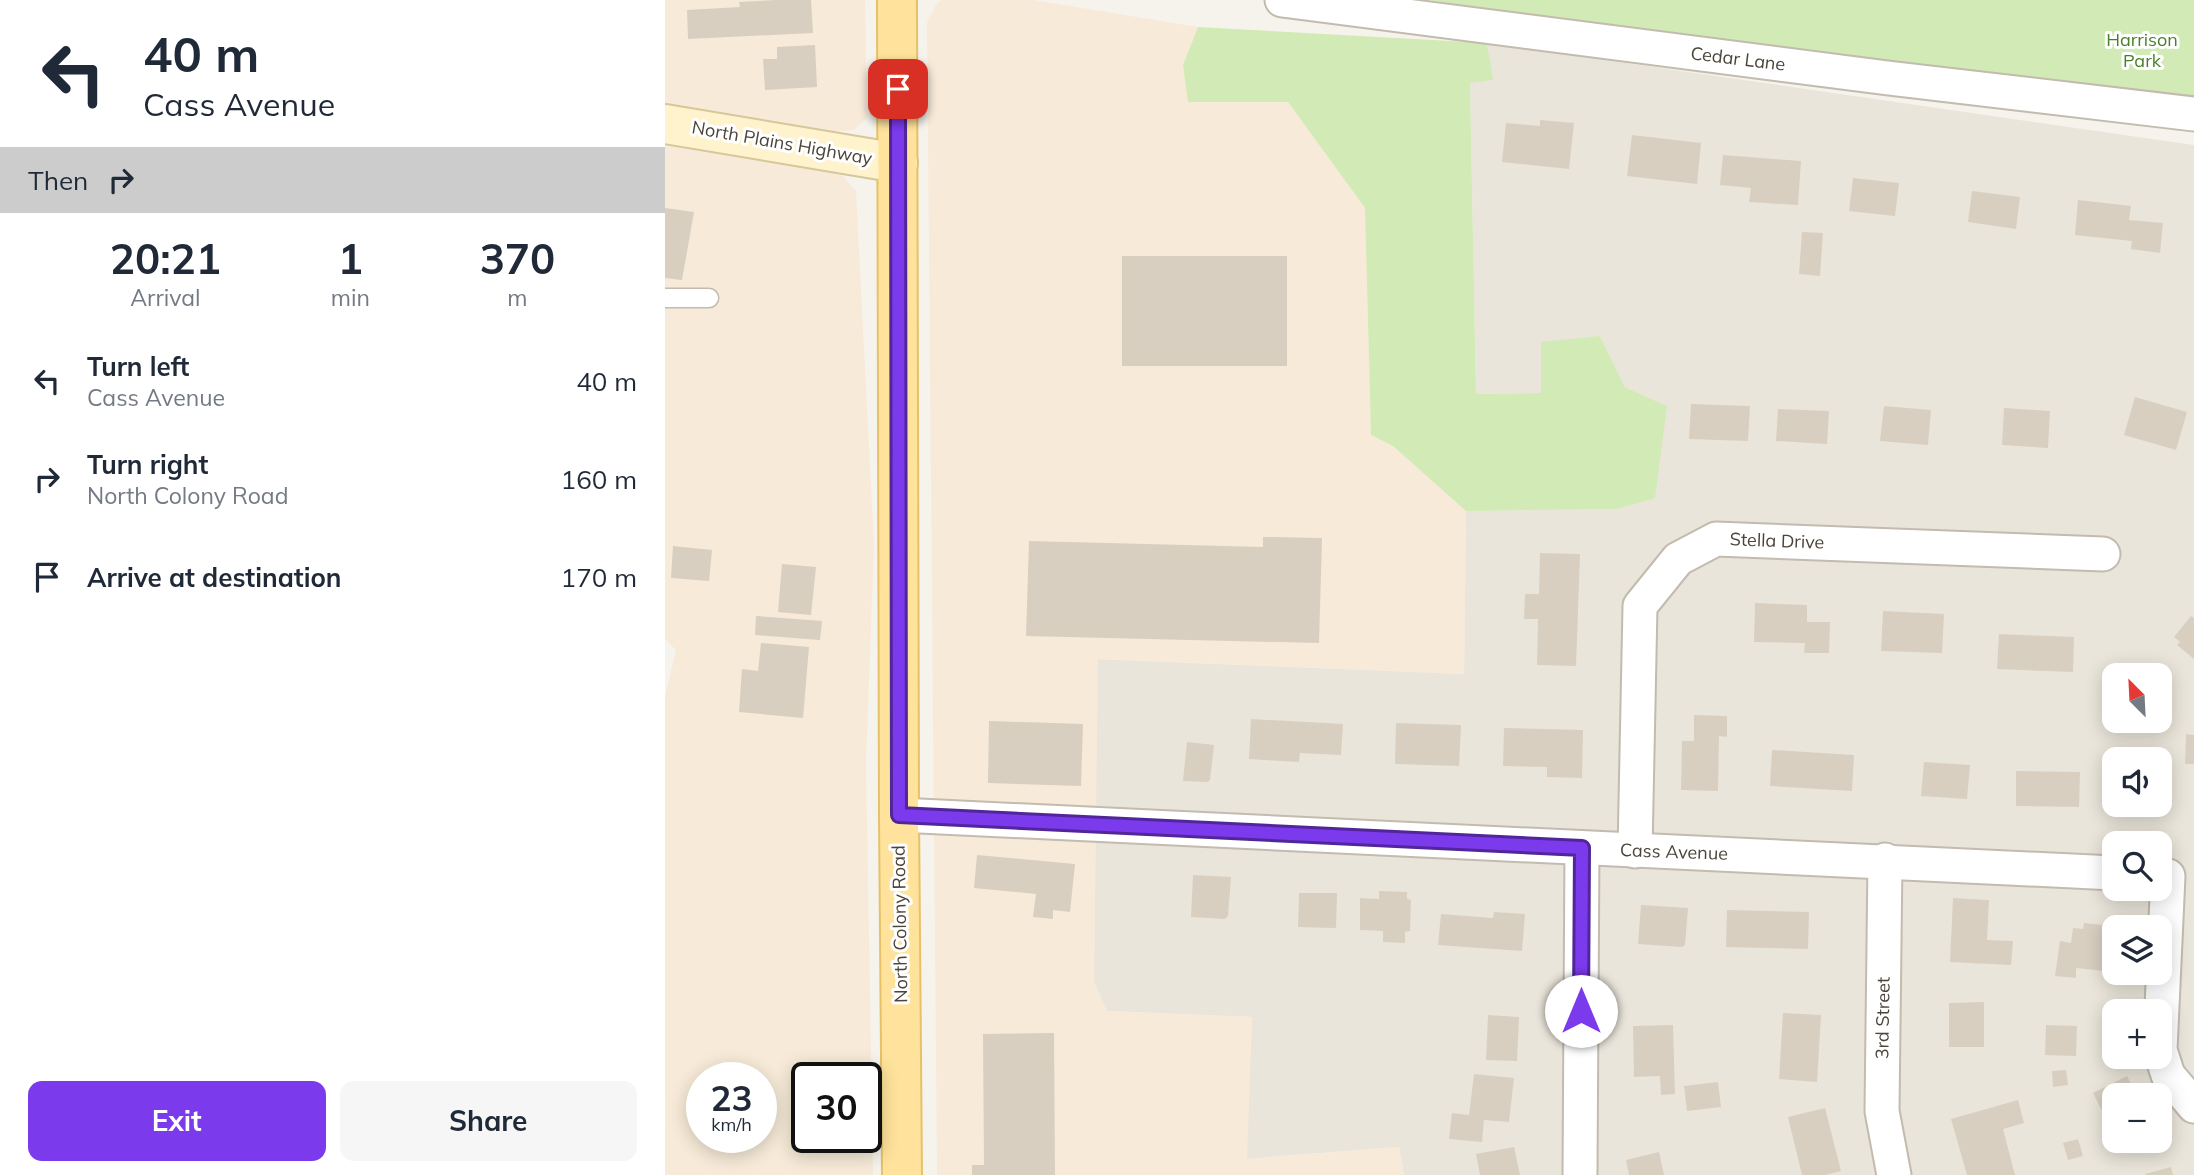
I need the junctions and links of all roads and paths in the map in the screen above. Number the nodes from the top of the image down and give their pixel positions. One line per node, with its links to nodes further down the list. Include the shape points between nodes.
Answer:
1 (897, 0): 5 (main road, North Colony Road)
2 (1282, 0): 3 (street, Cedar Lane)
3 (2194, 114)
4 (665, 124): 5 (street, North Plains Highway)
5 (898, 163): 9 (main road, North Colony Road)
6 (665, 298): 7 (lane)
7 (709, 298)
8 (2103, 554): 11 (street, Stella Drive, via 1716,539 1678,559 1640,606)
9 (899, 815): 10 (street, Cass Avenue); 16 (main road, North Colony Road)
10 (1582, 848): 11 (street, Cass Avenue); 17 (street)
11 (1635, 851): 12 (street, Cass Avenue)
12 (1885, 860): 13 (street, Cass Avenue); 18 (street, 3rd Street, via 1882,1111)
13 (2102, 872)
14 (2174, 876): 15 (street, via 2160,1050 2168,1075)
15 (2194, 1106)
16 (902, 1175)
17 (1580, 1175)
18 (1894, 1175)

